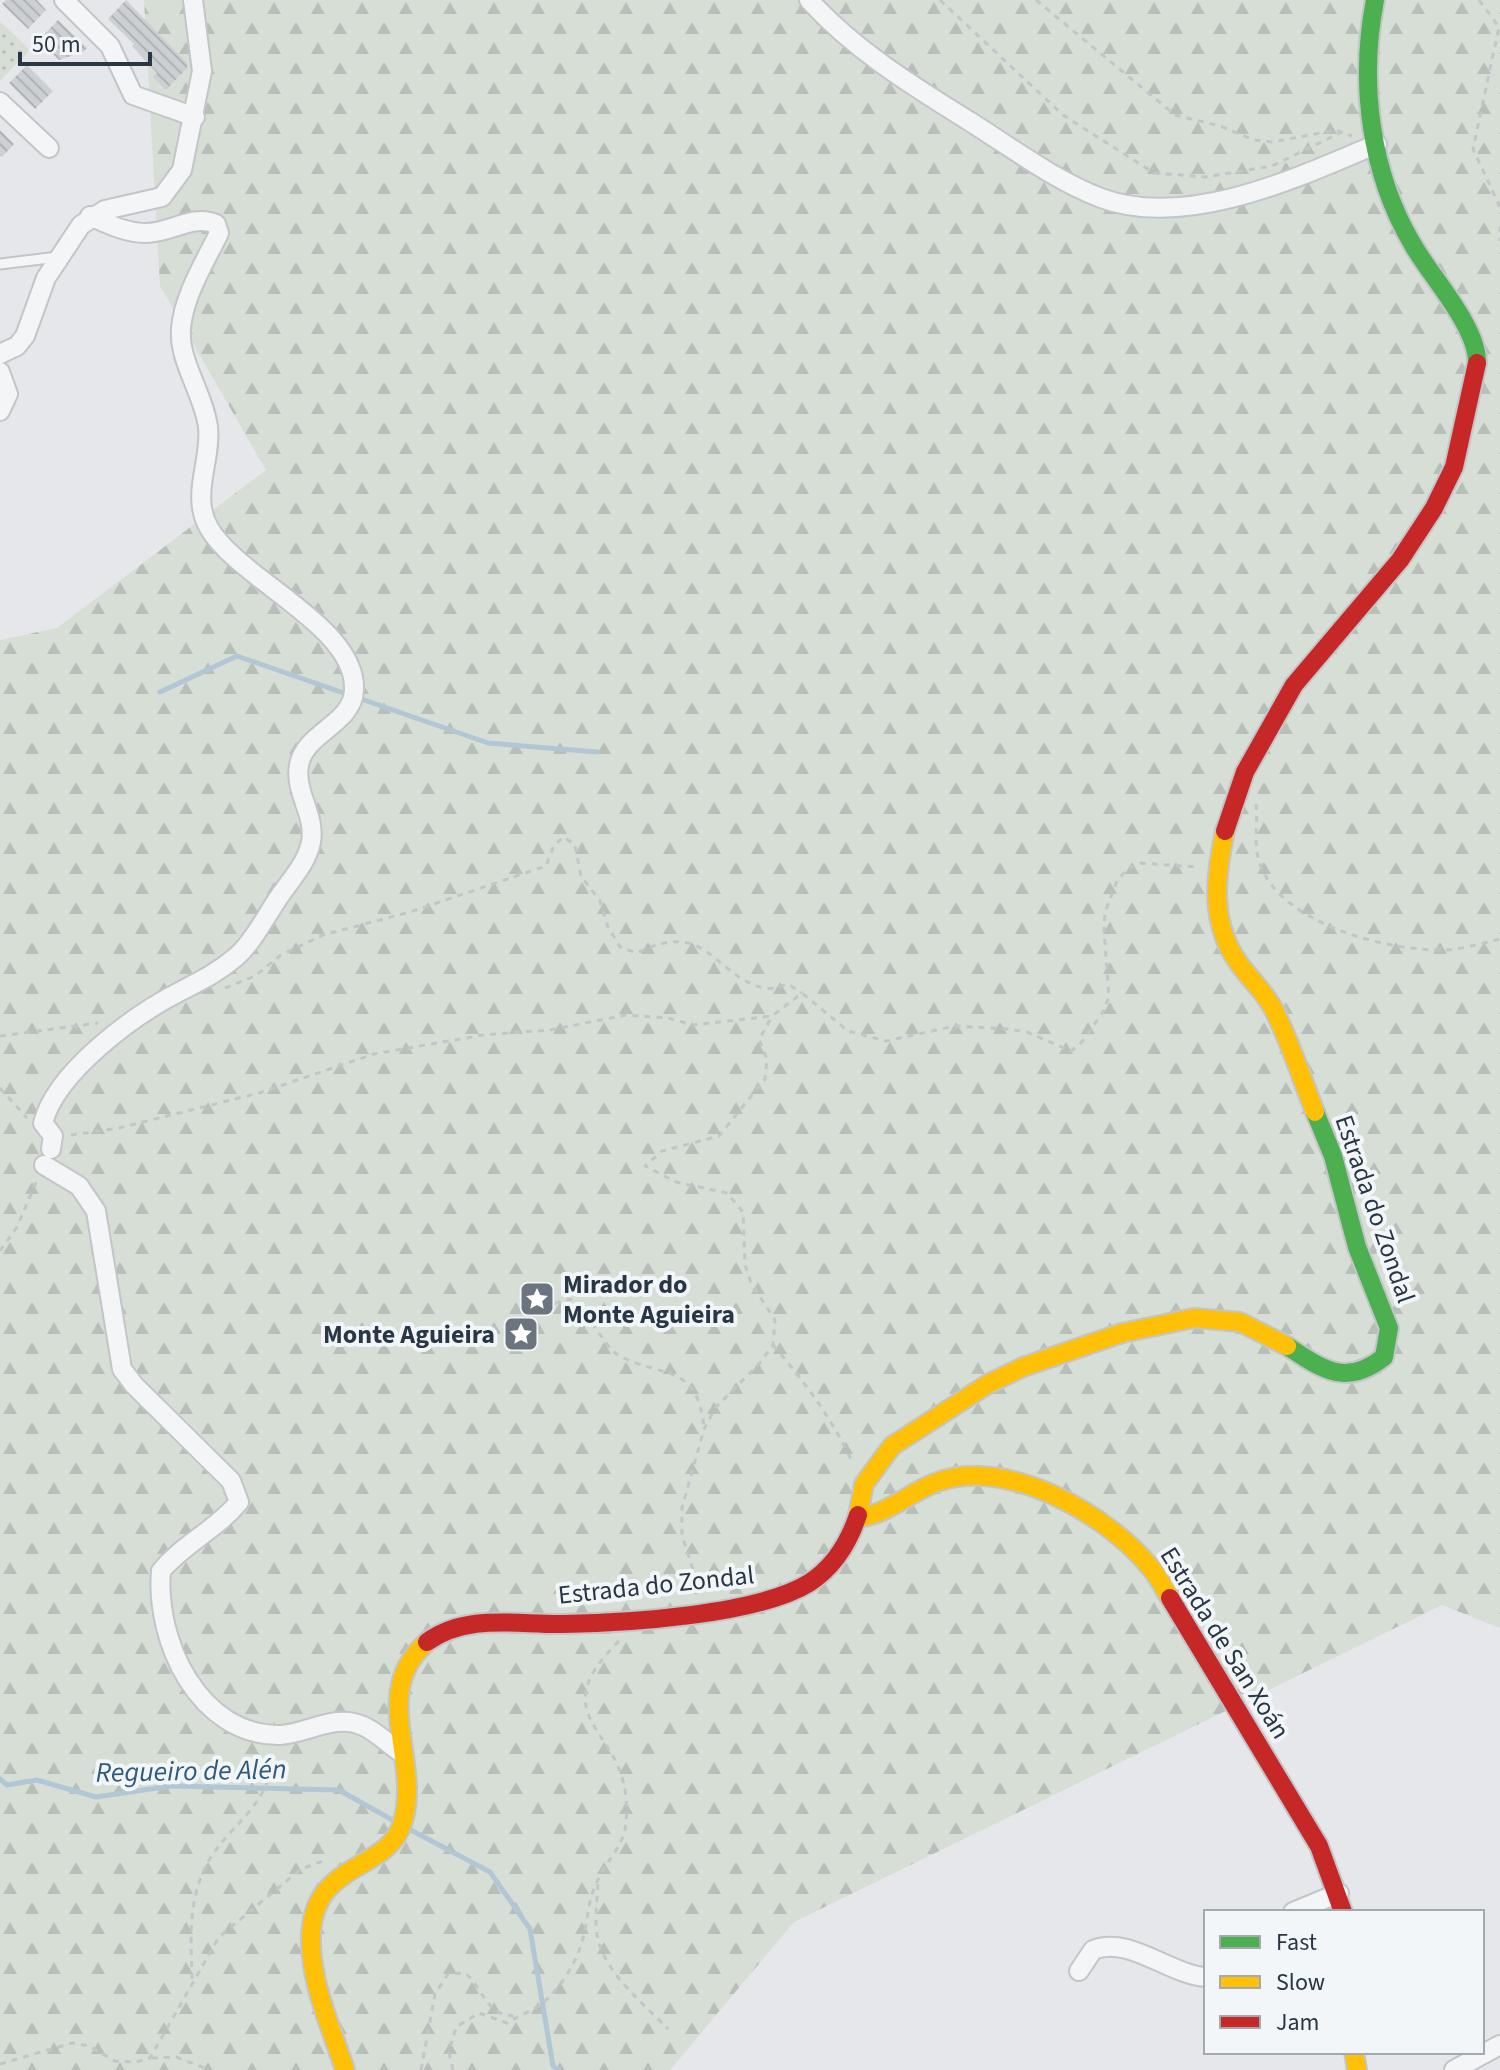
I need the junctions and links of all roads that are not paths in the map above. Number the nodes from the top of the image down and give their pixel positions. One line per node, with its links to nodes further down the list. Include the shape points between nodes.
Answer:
1 (64, 0): 6 (street, via 110,46 133,95)
2 (193, 0): 6 (street, via 202,71)
3 (809, 0): 7 (street, via 857,46 948,108 1073,186 1116,202 1188,206 1241,195)
4 (1375, 0): 7 (street, Estrada do Zondal, via 1366,52)
5 (0, 102): 8 (street)
6 (195, 117): 9 (street, via 182,170 162,197)
7 (1377, 144): 15 (street, Estrada do Zondal, via 1398,218 1470,333 1477,354 1470,406 1454,467 1434,508 1400,560 1294,685 1245,772 1226,824 1217,907 1234,957 1273,1008 1333,1156 1357,1247 1389,1328 1384,1357 1362,1374 1334,1375 1255,1327 1233,1320 1189,1317 1154,1324 1005,1375 892,1446 864,1484)
8 (49, 148)
9 (90, 216): 10 (street); 16 (street, via 148,233 189,221 216,224 219,233 184,311 181,330 208,428 201,482 204,517 240,560 331,639 354,671 354,694 348,710 305,748 299,764 298,782 311,820 303,864 239,954 207,980 152,1010 69,1075 53,1094 48,1143 96,1211 122,1369 231,1481 239,1502 161,1571 159,1595 169,1637 188,1682 234,1726 275,1735 314,1725 363,1726)
10 (58, 257): 11 (lane); 12 (street, via 25,336)
11 (0, 264)
12 (0, 354)
13 (0, 372): 14 (street, via 8,394)
14 (0, 411)
15 (857, 1518): 16 (street, Estrada do Zondal, via 845,1548 804,1587 779,1597 567,1624 481,1622 437,1634 419,1649 399,1684 396,1704); 17 (street, Estrada de San Xoán, via 876,1518 959,1474 987,1472 1038,1489 1133,1547 1151,1567 1308,1823)
16 (403, 1754): 24 (street, Estrada do Zondal, via 403,1824 385,1852 332,1879 313,1916 315,1967)
17 (1339, 1893): 18 (street); 19 (street, Estrada de San Xoán)
18 (1298, 1910)
19 (1343, 1910)
20 (1079, 1971): 21 (street, via 1093,1950 1113,1946 1184,1975)
21 (1204, 1977)
22 (1500, 2045): 23 (street)
23 (1477, 2066): 25 (street)
24 (345, 2070)
25 (1454, 2070)

